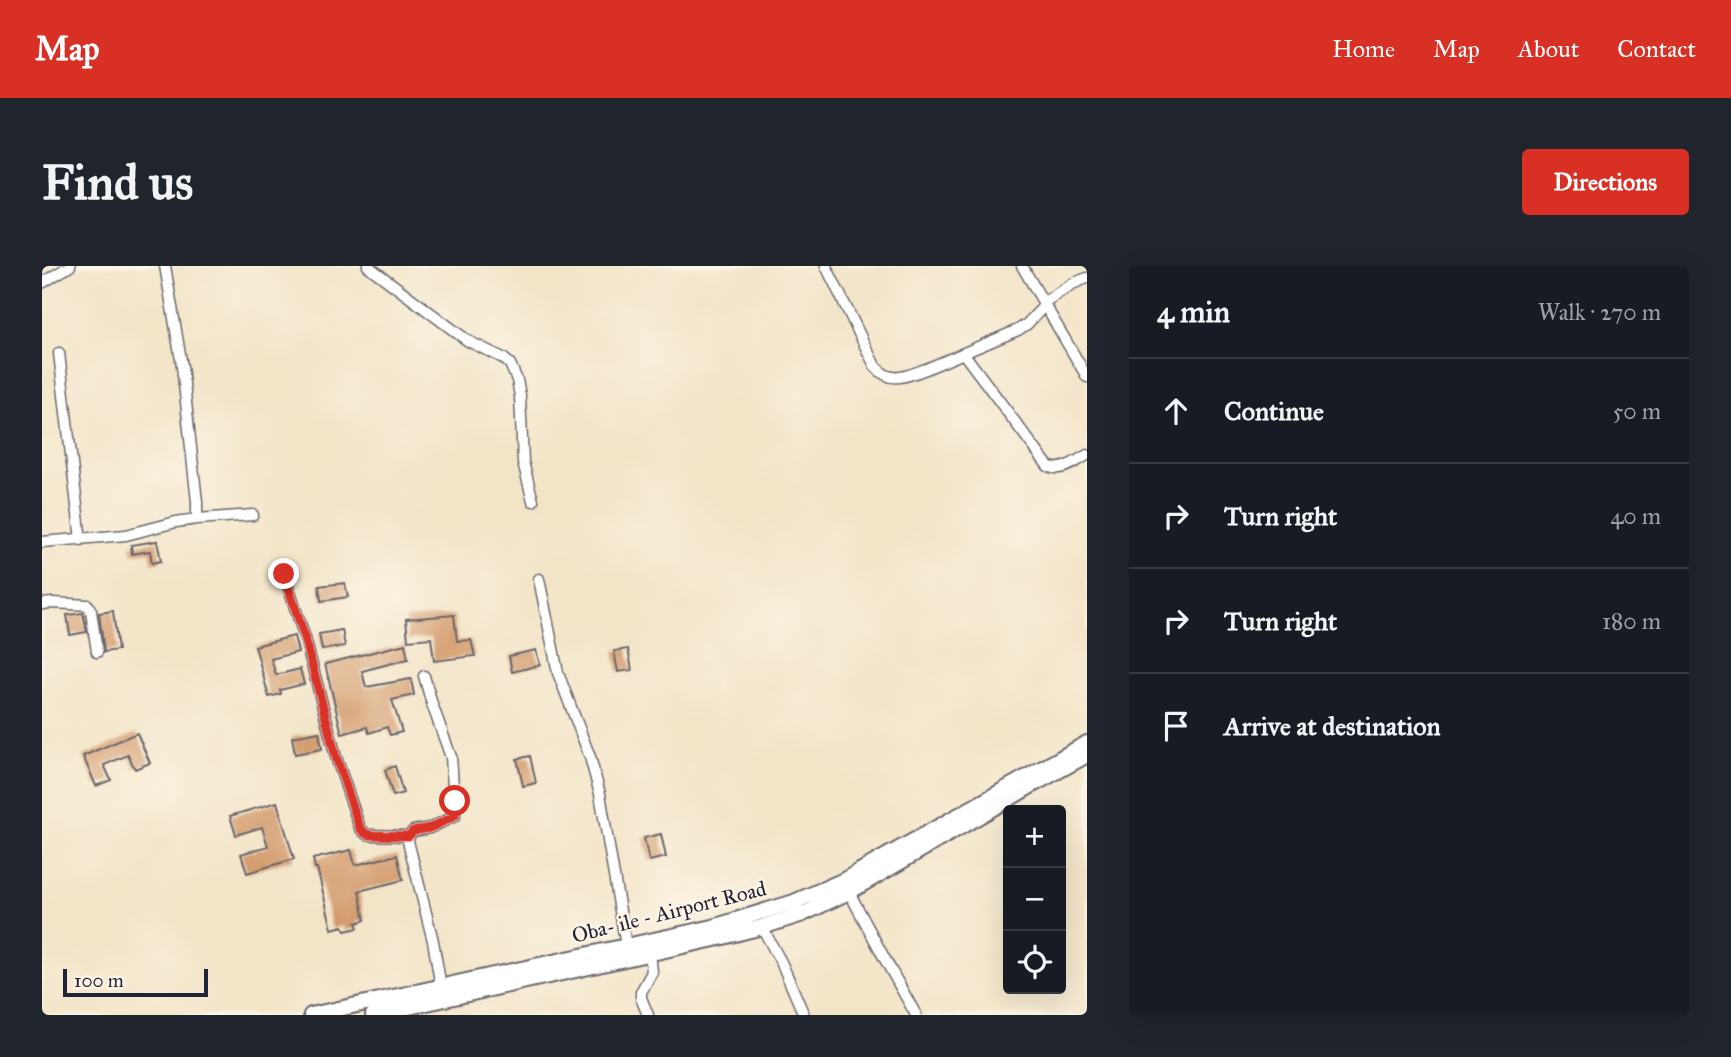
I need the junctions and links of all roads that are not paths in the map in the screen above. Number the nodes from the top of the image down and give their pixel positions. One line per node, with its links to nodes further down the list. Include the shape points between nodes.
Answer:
1 (70, 266): 7 (street)
2 (164, 266): 15 (street, via 182,366)
3 (368, 266): 13 (street, via 463,338 510,364 520,396 523,462)
4 (826, 266): 10 (street, via 882,374 911,374)
5 (1022, 266): 8 (street)
6 (1087, 278): 8 (street)
7 (42, 284)
8 (1044, 304): 10 (street, via 1027,324); 11 (street)
9 (59, 353): 16 (street)
10 (964, 354): 12 (street, via 1048,466 1061,469)
11 (1087, 377)
12 (1087, 455)
13 (533, 501)
14 (253, 515): 15 (street)
15 (197, 519): 16 (street)
16 (81, 540): 17 (street)
17 (42, 542)
18 (284, 574): 25 (street, via 360,828 371,835)
19 (538, 579): 28 (street, via 558,673 600,794)
20 (42, 604): 21 (street, via 88,605)
21 (97, 652)
22 (424, 677): 25 (street, via 451,757 455,816)
23 (1087, 743): 28 (main road, Oba- ile - Airport Road, via 842,881 794,902 713,927)
24 (1087, 755): 26 (main road, Oba- ile - Airport Road)
25 (409, 836): 30 (street)
26 (849, 892): 27 (main road, Oba- ile - Airport Road); 35 (street)
27 (762, 927): 29 (main road, Oba- ile - Airport Road); 34 (street)
28 (626, 946): 30 (main road, Oba- ile - Airport Road)
29 (650, 953): 32 (main road, Oba- ile - Airport Road); 33 (street, via 652,972 641,992)
30 (441, 987): 31 (main road, Oba- ile - Airport Road)
31 (311, 1015)
32 (373, 1015)
33 (648, 1015)
34 (804, 1015)
35 (916, 1015)

